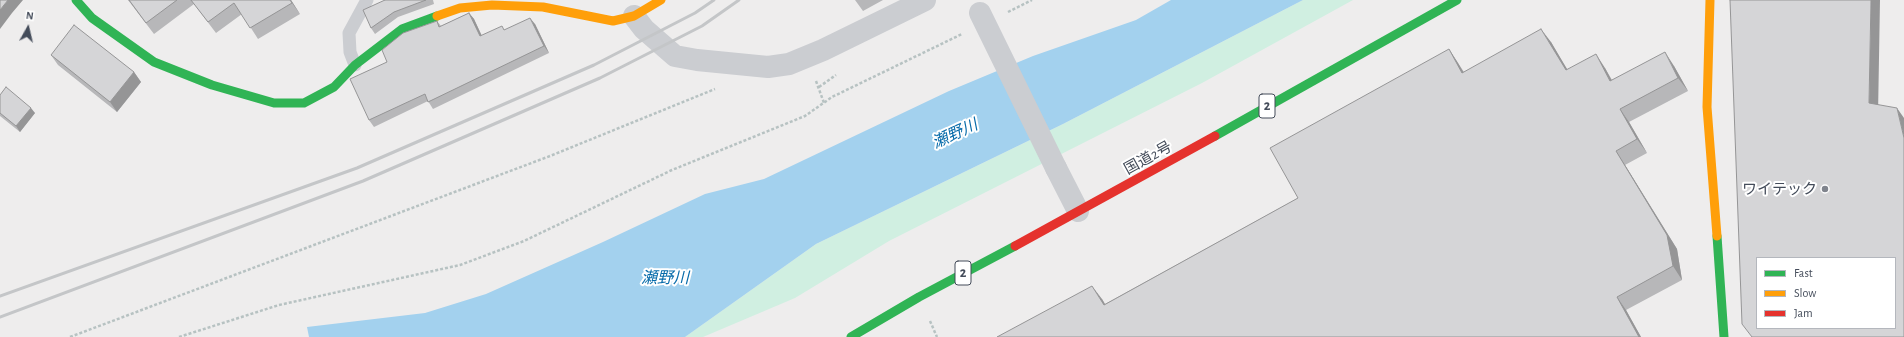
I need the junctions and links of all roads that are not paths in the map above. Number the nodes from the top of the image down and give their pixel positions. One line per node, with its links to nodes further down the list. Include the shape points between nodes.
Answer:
1 (76, 0): 10 (main road, via 92,18 154,62 212,85 274,103 304,103 334,87)
2 (366, 0): 10 (lane, via 349,33 350,52)
3 (661, 0): 9 (main road)
4 (925, 0): 9 (street, via 823,50 789,64 768,67 675,56 644,29)
5 (1457, 0): 11 (main road, 国道2号 / 2)
6 (1710, 0): 13 (main road, via 1707,107)
7 (543, 4): 9 (main road, via 613,21); 10 (main road, via 492,5 452,11 402,29)
8 (977, 7): 11 (street, bridge)
9 (634, 16)
10 (355, 65)
11 (1078, 212): 12 (main road, 国道2号 / 2)
12 (851, 337)
13 (1724, 337)

